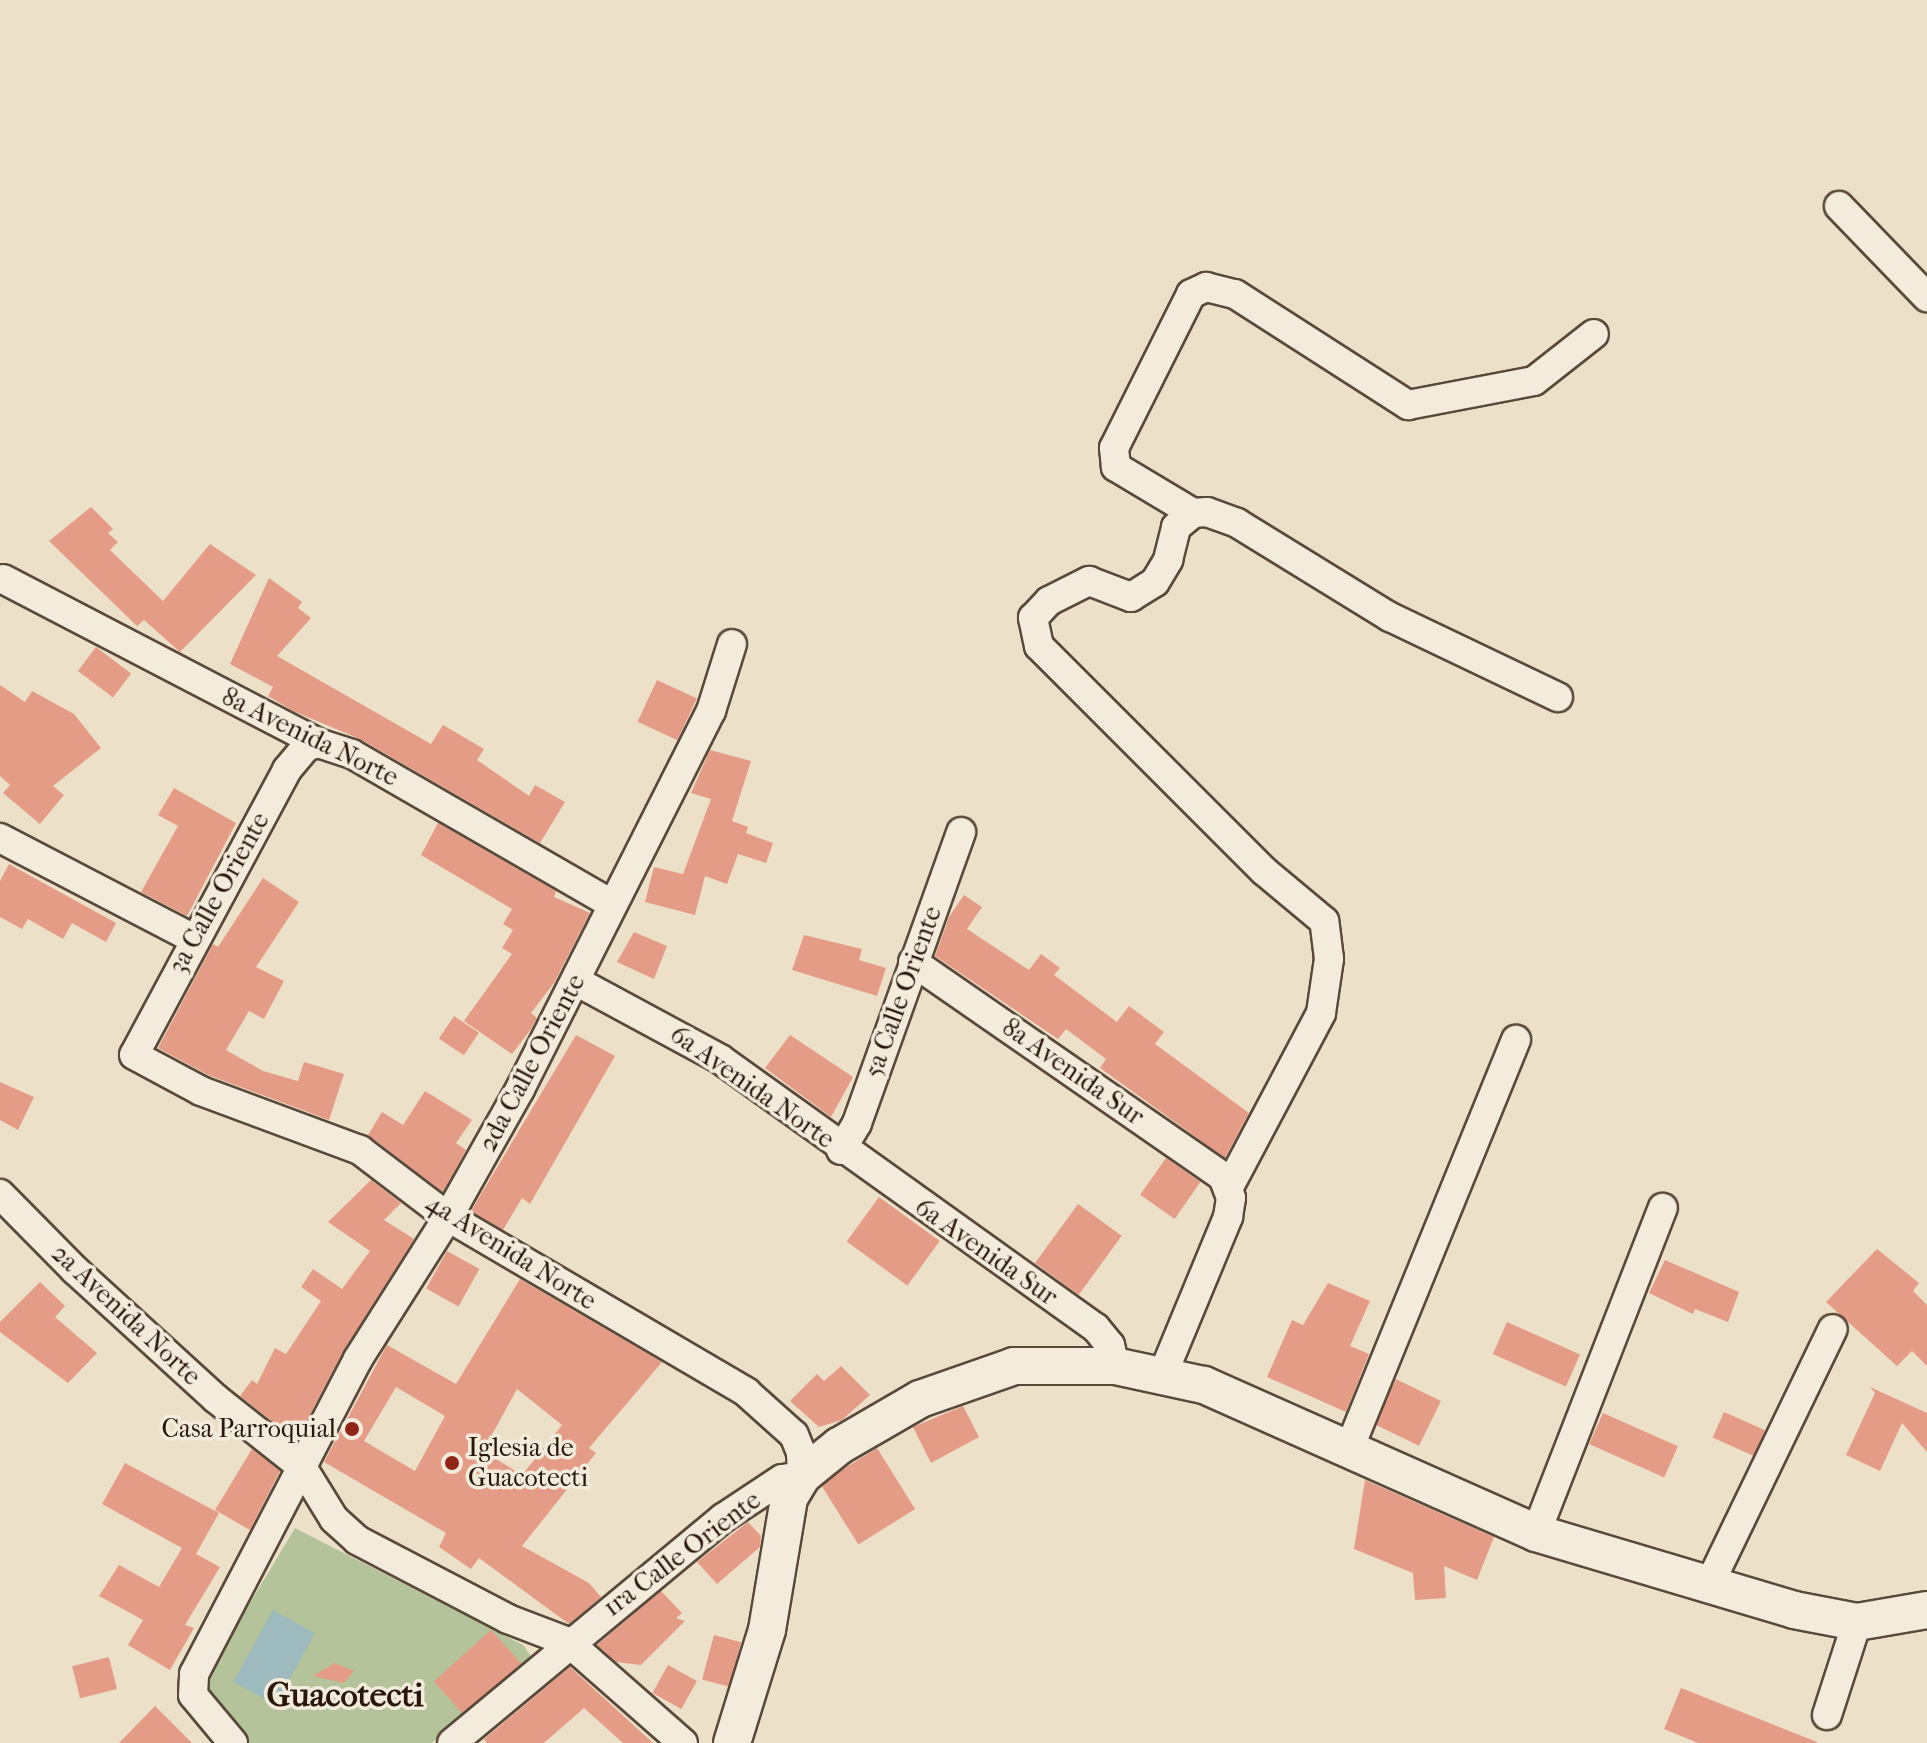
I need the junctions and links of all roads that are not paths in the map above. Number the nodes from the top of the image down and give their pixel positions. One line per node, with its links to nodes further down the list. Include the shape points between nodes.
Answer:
1 (1839, 206): 2 (street)
2 (1927, 297)
3 (1594, 334): 4 (street, via 1534,381 1408,405 1235,294 1206,287 1191,294 1114,448 1116,467)
4 (1193, 513): 7 (street, via 1207,512 1237,523 1390,617); 18 (street, via 1176,527 1168,560 1155,582 1131,597 1089,581 1049,601 1033,618 1039,646 1264,871 1324,921 1329,959 1321,1013)
5 (3, 579): 8 (street, 8a Avenida Norte)
6 (732, 644): 11 (street, 2da Calle Oriente, via 711,711)
7 (1558, 697)
8 (318, 743): 11 (street, 8a Avenida Norte, via 352,754); 12 (street, 3a Calle Oriente, via 306,747 287,770)
9 (961, 832): 13 (street, 5a Calle Oriente)
10 (0, 838): 12 (street)
11 (612, 904): 14 (street, 2da Calle Oriente)
12 (192, 938): 16 (street, 3a Calle Oriente)
13 (913, 962): 17 (street, 5a Calle Oriente, via 857,1123); 18 (street, 8a Avenida Sur, via 1212,1167)
14 (576, 981): 17 (street, 6a Avenida Norte, via 720,1059); 21 (street, 2da Calle Oriente)
15 (1516, 1040): 25 (street)
16 (134, 1055): 21 (street, 4a Avenida Norte, via 201,1091 360,1150)
17 (841, 1150): 23 (street, 6a Avenida Sur, via 1096,1328 1110,1345)
18 (1229, 1187): 24 (street, via 1228,1217)
19 (0, 1194): 26 (street, 2a Avenida Norte, via 215,1398)
20 (1663, 1208): 28 (street)
21 (448, 1217): 26 (street, 2da Calle Oriente, via 358,1359); 27 (street, 4a Avenida Norte, via 746,1392 794,1435)
22 (1833, 1329): 29 (street)
23 (1115, 1366): 24 (street); 27 (street, via 1014,1366 983,1373 886,1418 819,1459)
24 (1163, 1374): 25 (street, via 1257,1406)
25 (1349, 1449): 28 (street)
26 (302, 1467): 32 (street, 2a Avenida Norte, via 334,1519 357,1540 508,1619); 34 (street, 2da Calle Oriente, via 194,1674 193,1695)
27 (802, 1476): 32 (street, 1ra Calle Oriente, via 782,1479 746,1502); 37 (street, via 789,1498 763,1644)
28 (1536, 1533): 29 (street)
29 (1709, 1585): 31 (street)
30 (1927, 1610): 31 (street)
31 (1857, 1622): 33 (street)
32 (568, 1642): 35 (street, 1ra Calle Oriente); 36 (street)
33 (1827, 1715)
34 (233, 1743)
35 (452, 1743)
36 (683, 1743)
37 (732, 1743)

